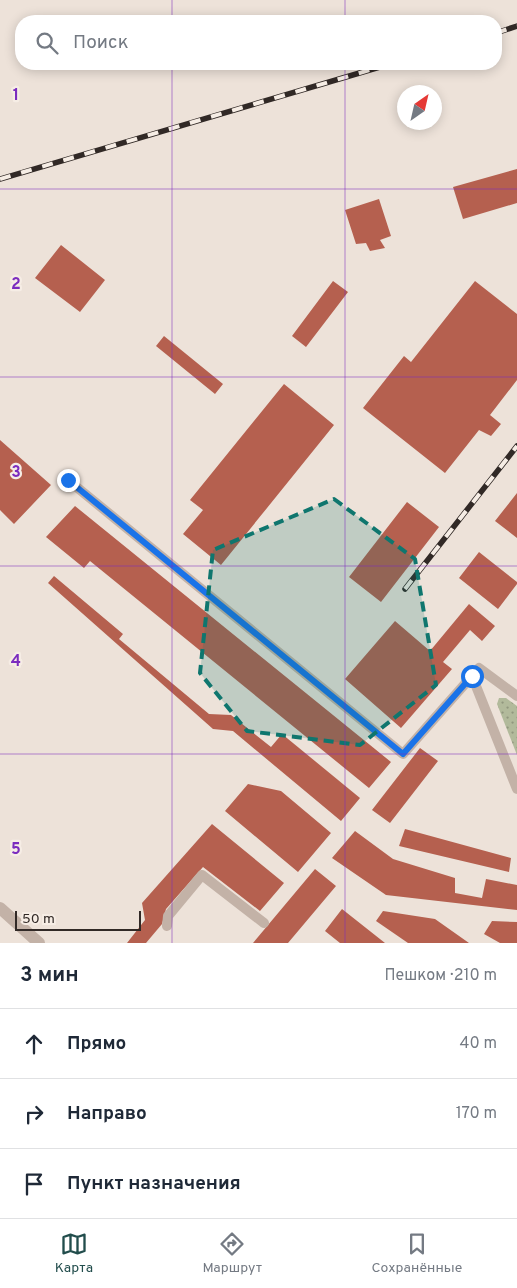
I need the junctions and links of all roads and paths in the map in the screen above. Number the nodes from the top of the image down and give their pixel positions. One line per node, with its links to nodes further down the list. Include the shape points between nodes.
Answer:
1 (68, 480): 2 (lane, via 403,754)
2 (472, 676): 3 (lane, via 479,668); 4 (lane)
3 (517, 696)
4 (517, 789)
5 (0, 908): 8 (street)
6 (264, 923): 7 (lane, via 202,875 168,916)
7 (167, 926)
8 (39, 943)

